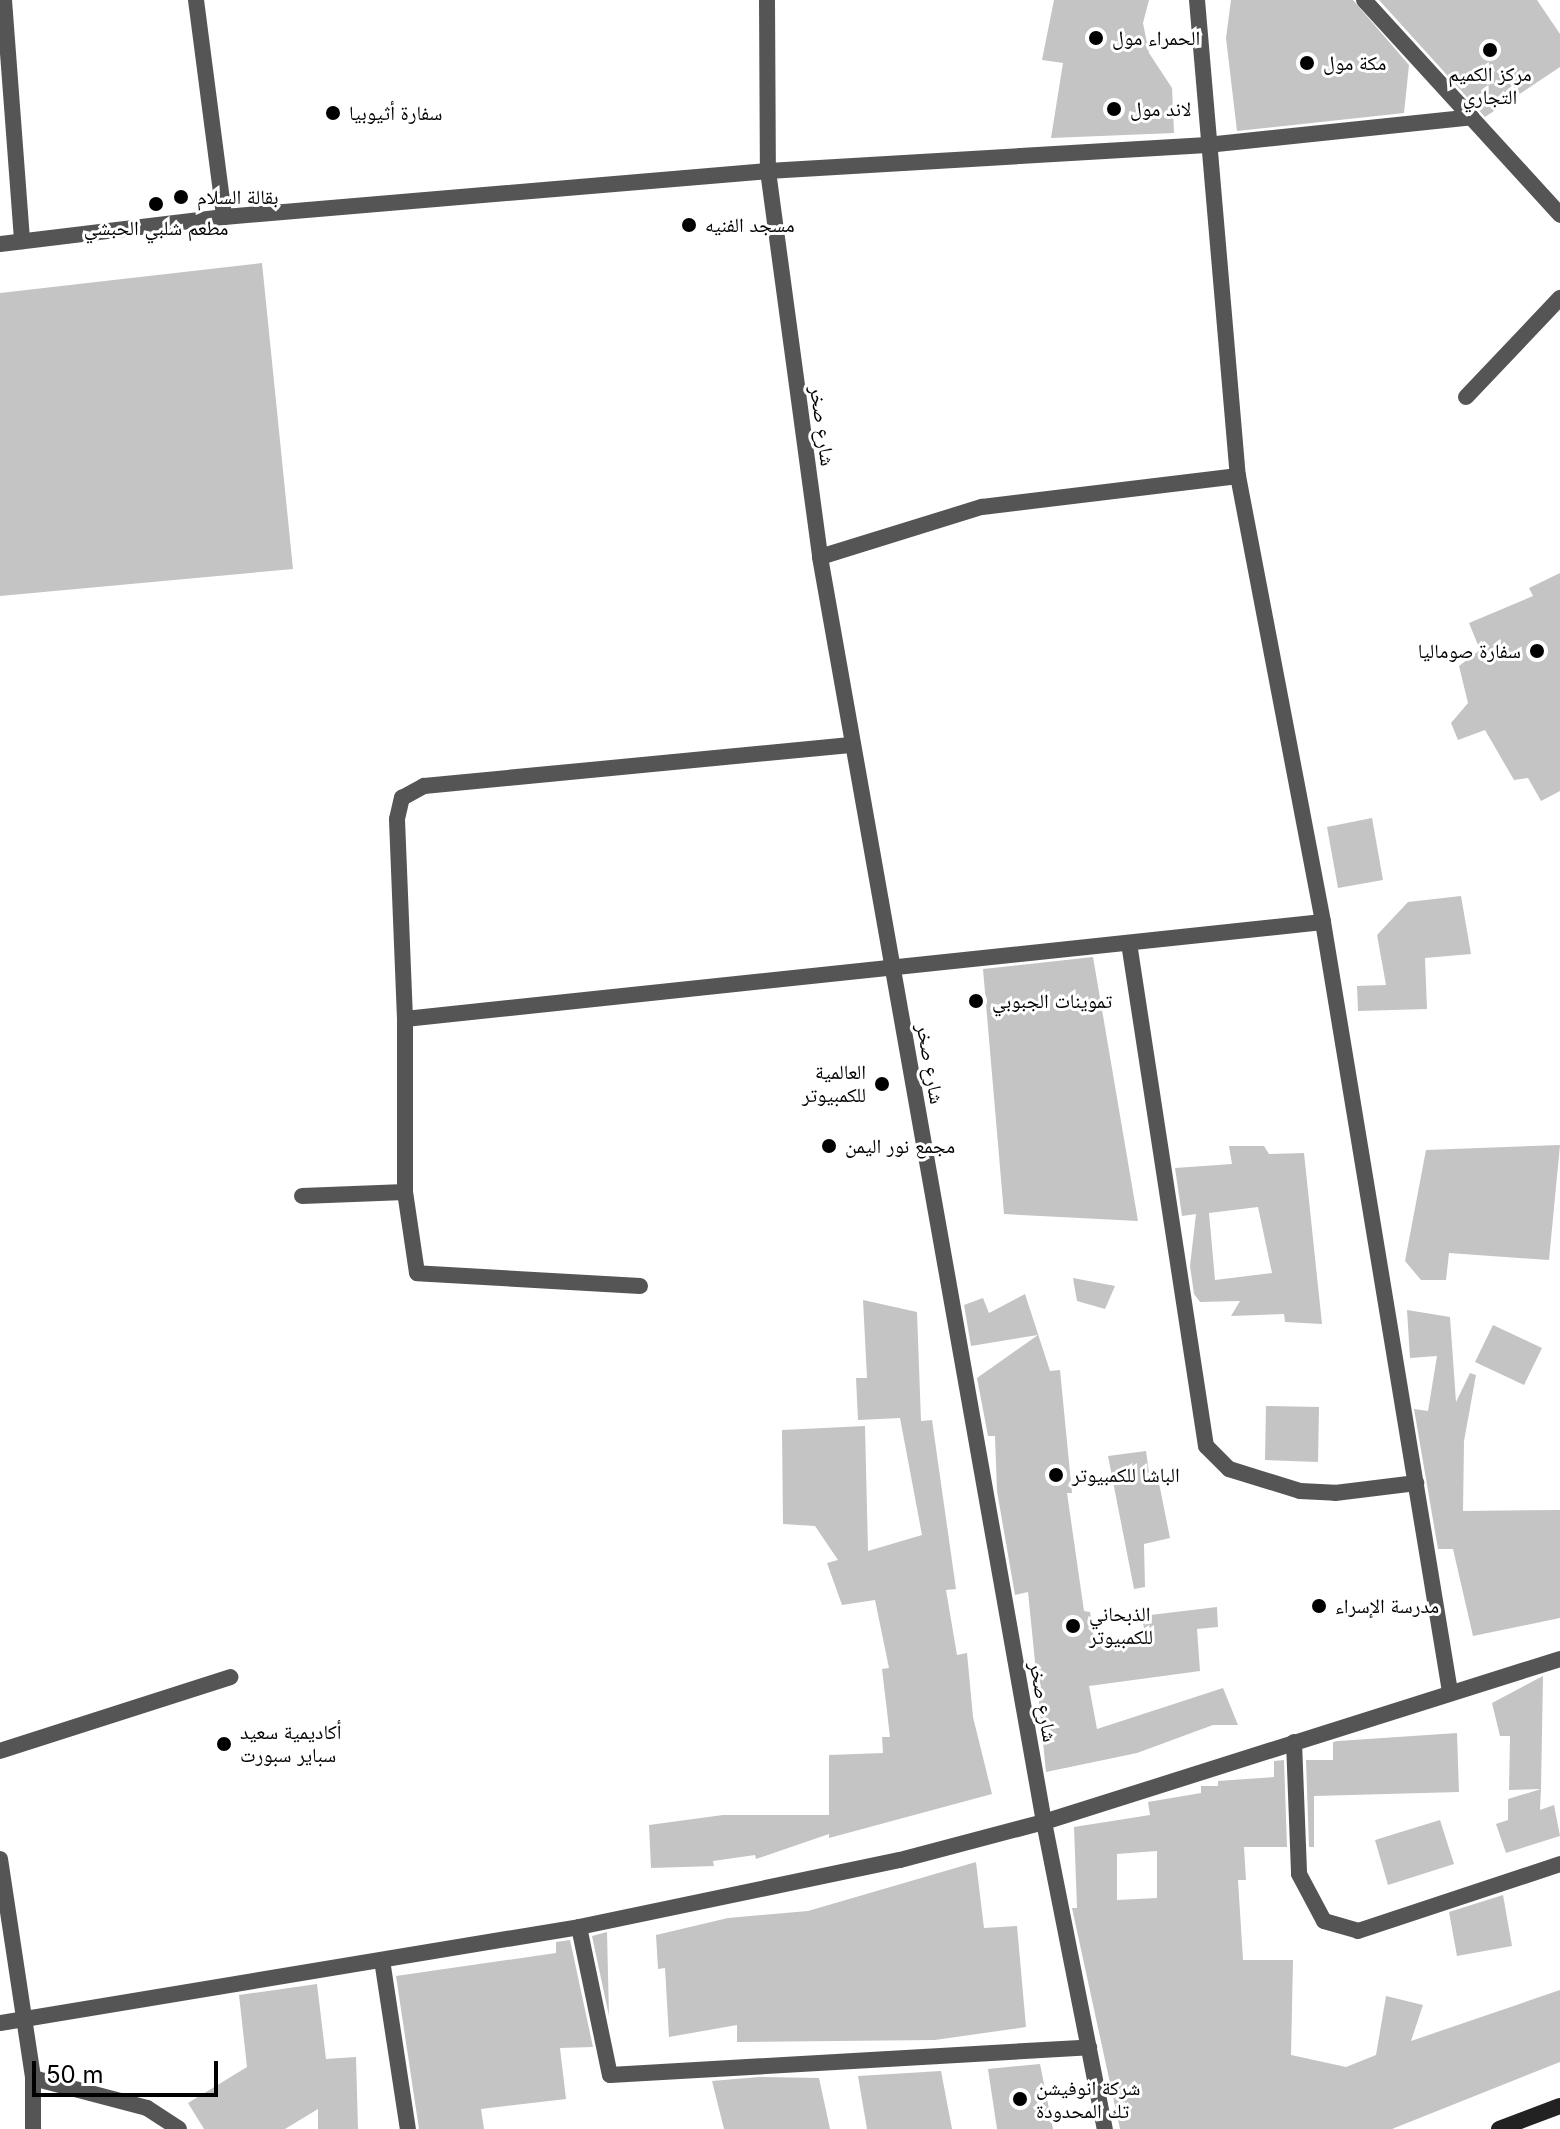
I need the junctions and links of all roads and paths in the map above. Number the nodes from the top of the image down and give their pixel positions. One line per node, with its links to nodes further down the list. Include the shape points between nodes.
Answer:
1 (4, 0): 11 (street)
2 (196, 0): 10 (street)
3 (767, 0): 8 (street, شارع صخر)
4 (1197, 0): 7 (street)
5 (1364, 0): 6 (street)
6 (1472, 117): 7 (street); 9 (street)
7 (1207, 145): 8 (street); 15 (street)
8 (768, 171): 10 (street); 16 (street, شارع صخر)
9 (1560, 215)
10 (224, 217): 11 (street)
11 (22, 241): 12 (street)
12 (0, 244)
13 (1560, 298): 14 (street)
14 (1466, 397)
15 (1238, 476): 16 (street, via 982,507); 18 (street)
16 (820, 557): 17 (street, شارع صخر)
17 (853, 745): 20 (street, شارع صخر); 21 (street, via 424,786 402,798 397,819)
18 (1323, 922): 19 (street); 25 (street)
19 (1129, 943): 20 (street); 25 (street, via 1206,1446 1229,1469 1300,1491)
20 (892, 968): 21 (street); 31 (street, شارع صخر)
21 (405, 1019): 22 (street)
22 (405, 1192): 23 (street); 24 (street, via 417,1273)
23 (302, 1196)
24 (640, 1286)
25 (1416, 1483): 28 (street)
26 (1560, 1659): 28 (street)
27 (230, 1677): 30 (street)
28 (1450, 1692): 29 (street)
29 (1294, 1742): 31 (street); 33 (street, via 1299,1874 1324,1921 1358,1931)
30 (0, 1751)
31 (1044, 1822): 34 (street, via 900,1860); 38 (street, شارع صخر)
32 (0, 1859): 36 (street)
33 (1560, 1864)
34 (579, 1927): 35 (street); 38 (street, via 610,2075)
35 (382, 1960): 36 (street); 43 (street)
36 (21, 2018): 37 (street); 39 (street)
37 (0, 2023)
38 (1089, 2047): 44 (street, شارع صخر)
39 (33, 2078): 41 (street); 42 (street, via 147,2108)
40 (1560, 2106): 45 (main road)
41 (33, 2129)
42 (179, 2129)
43 (408, 2129)
44 (1105, 2129)
45 (1499, 2129)

